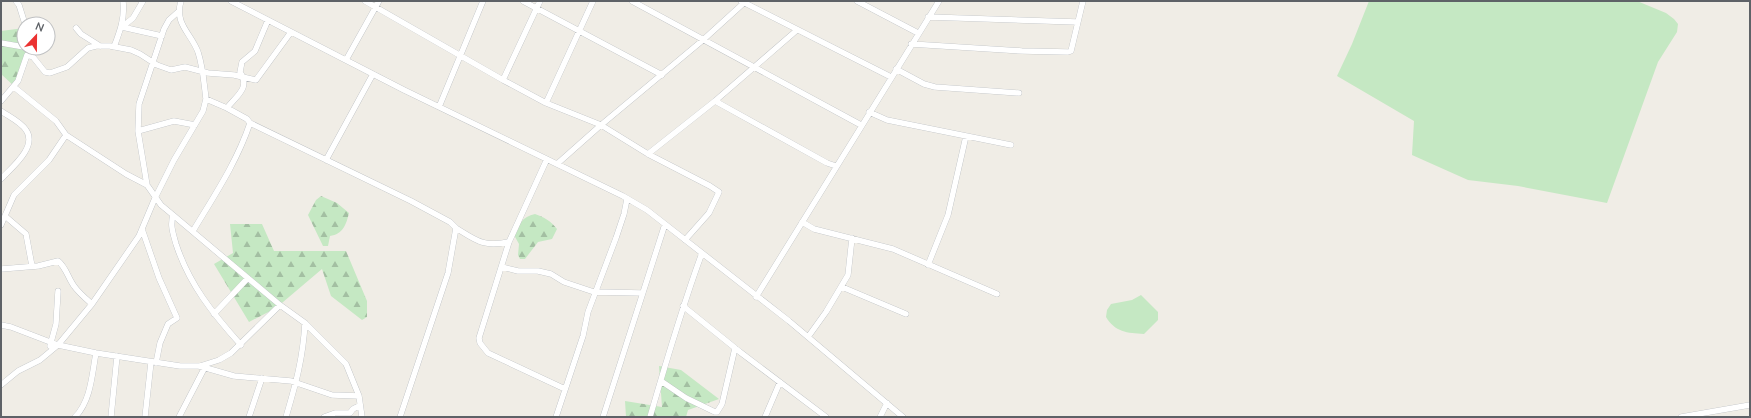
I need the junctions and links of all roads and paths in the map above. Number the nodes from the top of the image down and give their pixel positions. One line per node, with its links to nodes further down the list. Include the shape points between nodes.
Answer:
1 (123, 1): 25 (street)
2 (143, 1): 25 (street, via 133,18)
3 (181, 1): 20 (street)
4 (231, 1): 23 (street)
5 (365, 1): 18 (street)
6 (379, 1): 18 (street)
7 (483, 1): 40 (street)
8 (523, 1): 19 (street)
9 (540, 1): 19 (street)
10 (593, 1): 27 (street)
11 (632, 1): 32 (street)
12 (857, 1): 17 (street)
13 (938, 1): 22 (street)
14 (1083, 1): 24 (street)
15 (19, 2): 21 (street)
16 (744, 2): 28 (street); 32 (street)
17 (868, 3): 30 (street)
18 (375, 7): 40 (street); 41 (street)
19 (537, 8): 27 (street); 50 (street)
20 (178, 12): 31 (street, via 169,20); 45 (street, via 182,26 193,41)
21 (23, 16)
22 (928, 17): 24 (street); 30 (street)
23 (268, 20): 29 (street); 49 (street, via 255,51 242,62 240,72)
24 (1077, 22): 34 (street, via 1071,51 1068,52)
25 (122, 27): 31 (street); 37 (street)
26 (76, 28): 36 (street)
27 (579, 30): 47 (street); 56 (street)
28 (797, 30): 43 (street); 48 (street)
29 (291, 32): 41 (street); 49 (street, via 257,80)
30 (918, 33): 34 (street)
31 (162, 36): 42 (street)
32 (703, 40): 43 (street); 47 (street)
33 (1, 44): 35 (street)
34 (911, 44): 44 (street)
35 (16, 46)
36 (101, 46): 37 (street); 39 (street, via 88,48 67,66 50,73 45,72)
37 (114, 47): 42 (street, via 136,52)
38 (27, 56): 51 (street)
39 (30, 56)
40 (460, 57): 50 (street); 57 (street)
41 (346, 60): 46 (street)
42 (153, 62): 45 (street, via 172,70 185,67); 65 (street, via 139,104)
43 (754, 67): 55 (street); 64 (street)
44 (896, 68): 48 (street); 52 (street, via 924,84 935,87)
45 (203, 71): 49 (street); 53 (street)
46 (373, 74): 57 (street); 71 (street)
47 (662, 75): 63 (street)
48 (891, 77): 60 (street)
49 (244, 78): 58 (street, via 243,88)
50 (503, 80): 56 (street)
51 (14, 88): 54 (street); 66 (street, via 56,121)
52 (1019, 93)
53 (206, 99): 58 (street); 62 (street)
54 (1, 101)
55 (715, 101): 69 (street); 73 (street)
56 (546, 102): 63 (street)
57 (439, 107): 70 (street)
58 (227, 108): 61 (street)
59 (1, 111): 74 (street, via 26,130 28,137 24,156)
60 (869, 112): 64 (street); 67 (street, via 887,120)
61 (250, 123): 71 (street); 85 (street, via 229,171)
62 (195, 125): 65 (street, via 174,121); 76 (street)
63 (601, 125): 69 (street); 72 (street)
64 (861, 125): 73 (street)
65 (138, 131): 75 (street)
66 (66, 135): 75 (street); 79 (street, via 50,160 14,196)
67 (966, 136): 68 (street); 90 (street, via 948,215)
68 (1011, 145)
69 (648, 154): 87 (street, via 719,192 709,213)
70 (546, 159): 72 (street); 88 (street)
71 (326, 160): 83 (street, via 412,201)
72 (557, 164): 77 (street)
73 (836, 166): 80 (street)
74 (1, 179)
75 (147, 185): 76 (street)
76 (155, 198): 78 (street); 84 (street)
77 (627, 199): 81 (street); 97 (street, via 616,238)
78 (173, 215): 85 (street); 104 (street, via 170,225 180,256 195,288)
79 (5, 216): 82 (street); 91 (street, via 26,234)
80 (802, 222): 86 (street, via 814,229); 100 (street)
81 (665, 224): 87 (street); 98 (street)
82 (1, 225)
83 (456, 228): 88 (street, via 479,242 493,245); 137 (street, via 448,273)
84 (142, 229): 101 (street, via 129,253); 116 (street, via 177,318 168,324)
85 (193, 231): 94 (street)
86 (852, 238): 90 (street, via 892,249); 95 (street, via 848,275)
87 (685, 240): 89 (street)
88 (509, 242): 92 (street)
89 (702, 253): 100 (street); 103 (street)
90 (928, 265): 99 (street)
91 (32, 266): 93 (street); 101 (street, via 58,261 63,264 81,295)
92 (502, 267): 97 (street, via 551,274 564,282); 123 (street, via 481,331 480,343 488,353)
93 (1, 269)
94 (248, 278): 102 (street); 104 (street)
95 (842, 287): 105 (street); 108 (street)
96 (58, 291): 109 (street, via 56,324)
97 (594, 292): 98 (street); 123 (street)
98 (642, 293): 139 (street)
99 (997, 294)
100 (756, 297): 108 (street)
101 (92, 304): 110 (street)
102 (280, 305): 106 (street); 111 (street)
103 (683, 306): 112 (street); 119 (street)
104 (214, 314): 111 (street)
105 (906, 314)
106 (305, 323): 120 (street); 124 (street, via 346,364)
107 (1, 325): 109 (street)
108 (808, 337): 125 (street)
109 (50, 343): 110 (street); 114 (street)
110 (58, 345): 113 (street); 114 (street)
111 (240, 345): 117 (street, via 219,360)
112 (735, 348): 119 (street, via 722,404 717,412 701,406); 121 (street)
113 (96, 353): 115 (street); 129 (street, via 87,397 81,411)
114 (47, 354): 122 (street, via 18,371)
115 (117, 356): 116 (street); 130 (street)
116 (153, 362): 117 (street); 131 (street)
117 (202, 366): 118 (street, via 234,376); 132 (street)
118 (262, 378): 120 (street); 133 (street)
119 (661, 381): 140 (street)
120 (297, 382): 124 (street, via 332,395); 134 (street)
121 (780, 382): 128 (street); 141 (street)
122 (1, 386)
123 (565, 390): 138 (street)
124 (359, 396): 127 (street)
125 (887, 403): 143 (street); 144 (street)
126 (1750, 405): 145 (street)
127 (359, 406): 135 (street, via 347,414); 136 (street)
128 (818, 414): 142 (street)
129 (75, 417)
130 (111, 417)
131 (145, 417)
132 (179, 417)
133 (249, 417)
134 (286, 417)
135 (324, 417)
136 (362, 417)
137 (400, 417)
138 (556, 417)
139 (603, 417)
140 (650, 417)
141 (764, 417)
142 (826, 417)
143 (880, 417)
144 (903, 417)
145 (1681, 417)

